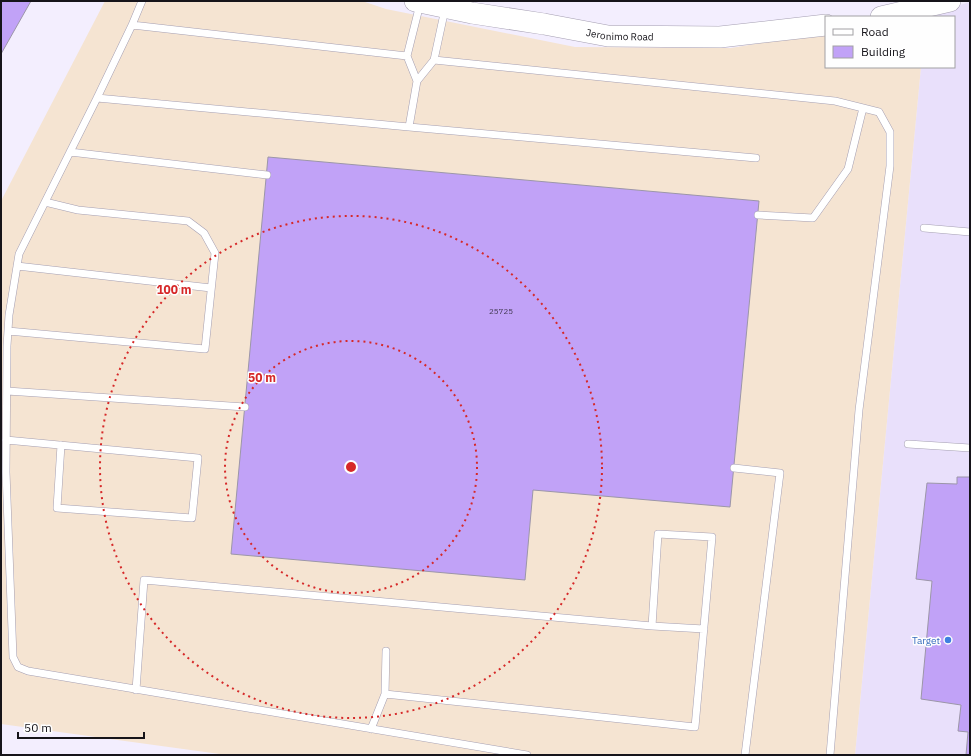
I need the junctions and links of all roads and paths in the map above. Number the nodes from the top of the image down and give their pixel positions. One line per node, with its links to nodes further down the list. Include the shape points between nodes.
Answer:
1 (142, 1): 6 (lane)
2 (950, 1): 5 (main road)
3 (418, 2): 4 (main road, Jeronimo Road); 8 (lane)
4 (445, 8): 7 (main road, Jeronimo Road, via 608,36 720,37); 9 (lane)
5 (885, 16)
6 (132, 25): 8 (lane); 11 (lane)
7 (825, 25)
8 (407, 56): 10 (lane)
9 (434, 60): 10 (lane); 12 (lane, via 835,101)
10 (416, 81): 13 (lane)
11 (97, 98): 13 (lane); 14 (lane)
12 (863, 108): 18 (lane, via 848,169 813,218); 39 (lane, via 879,112 890,132 890,166 858,410)
13 (409, 127): 15 (lane)
14 (70, 152): 16 (lane); 17 (lane)
15 (756, 158)
16 (267, 176)
17 (45, 202): 21 (lane, via 19,254); 22 (lane, via 78,210 188,221 204,234 215,253)
18 (758, 215)
19 (924, 228): 20 (lane)
20 (970, 232)
21 (17, 266): 22 (lane); 23 (lane)
22 (211, 288): 23 (lane, via 205,349)
23 (8, 331): 24 (lane)
24 (7, 391): 25 (lane); 26 (lane)
25 (245, 407)
26 (6, 440): 28 (lane); 34 (lane, via 13,656 18,667 28,671)
27 (908, 444): 29 (lane)
28 (61, 445): 28 (lane, via 198,458 192,518 57,508)
29 (970, 448)
30 (734, 468): 38 (lane, via 780,473)
31 (652, 626): 32 (lane); 32 (lane, via 658,534 712,537); 34 (lane, via 144,580)
32 (704, 630): 35 (lane, via 695,727)
33 (386, 651): 35 (lane)
34 (136, 690): 36 (lane)
35 (385, 694): 36 (lane)
36 (371, 729): 37 (lane)
37 (528, 755)
38 (745, 755)
39 (830, 755)

